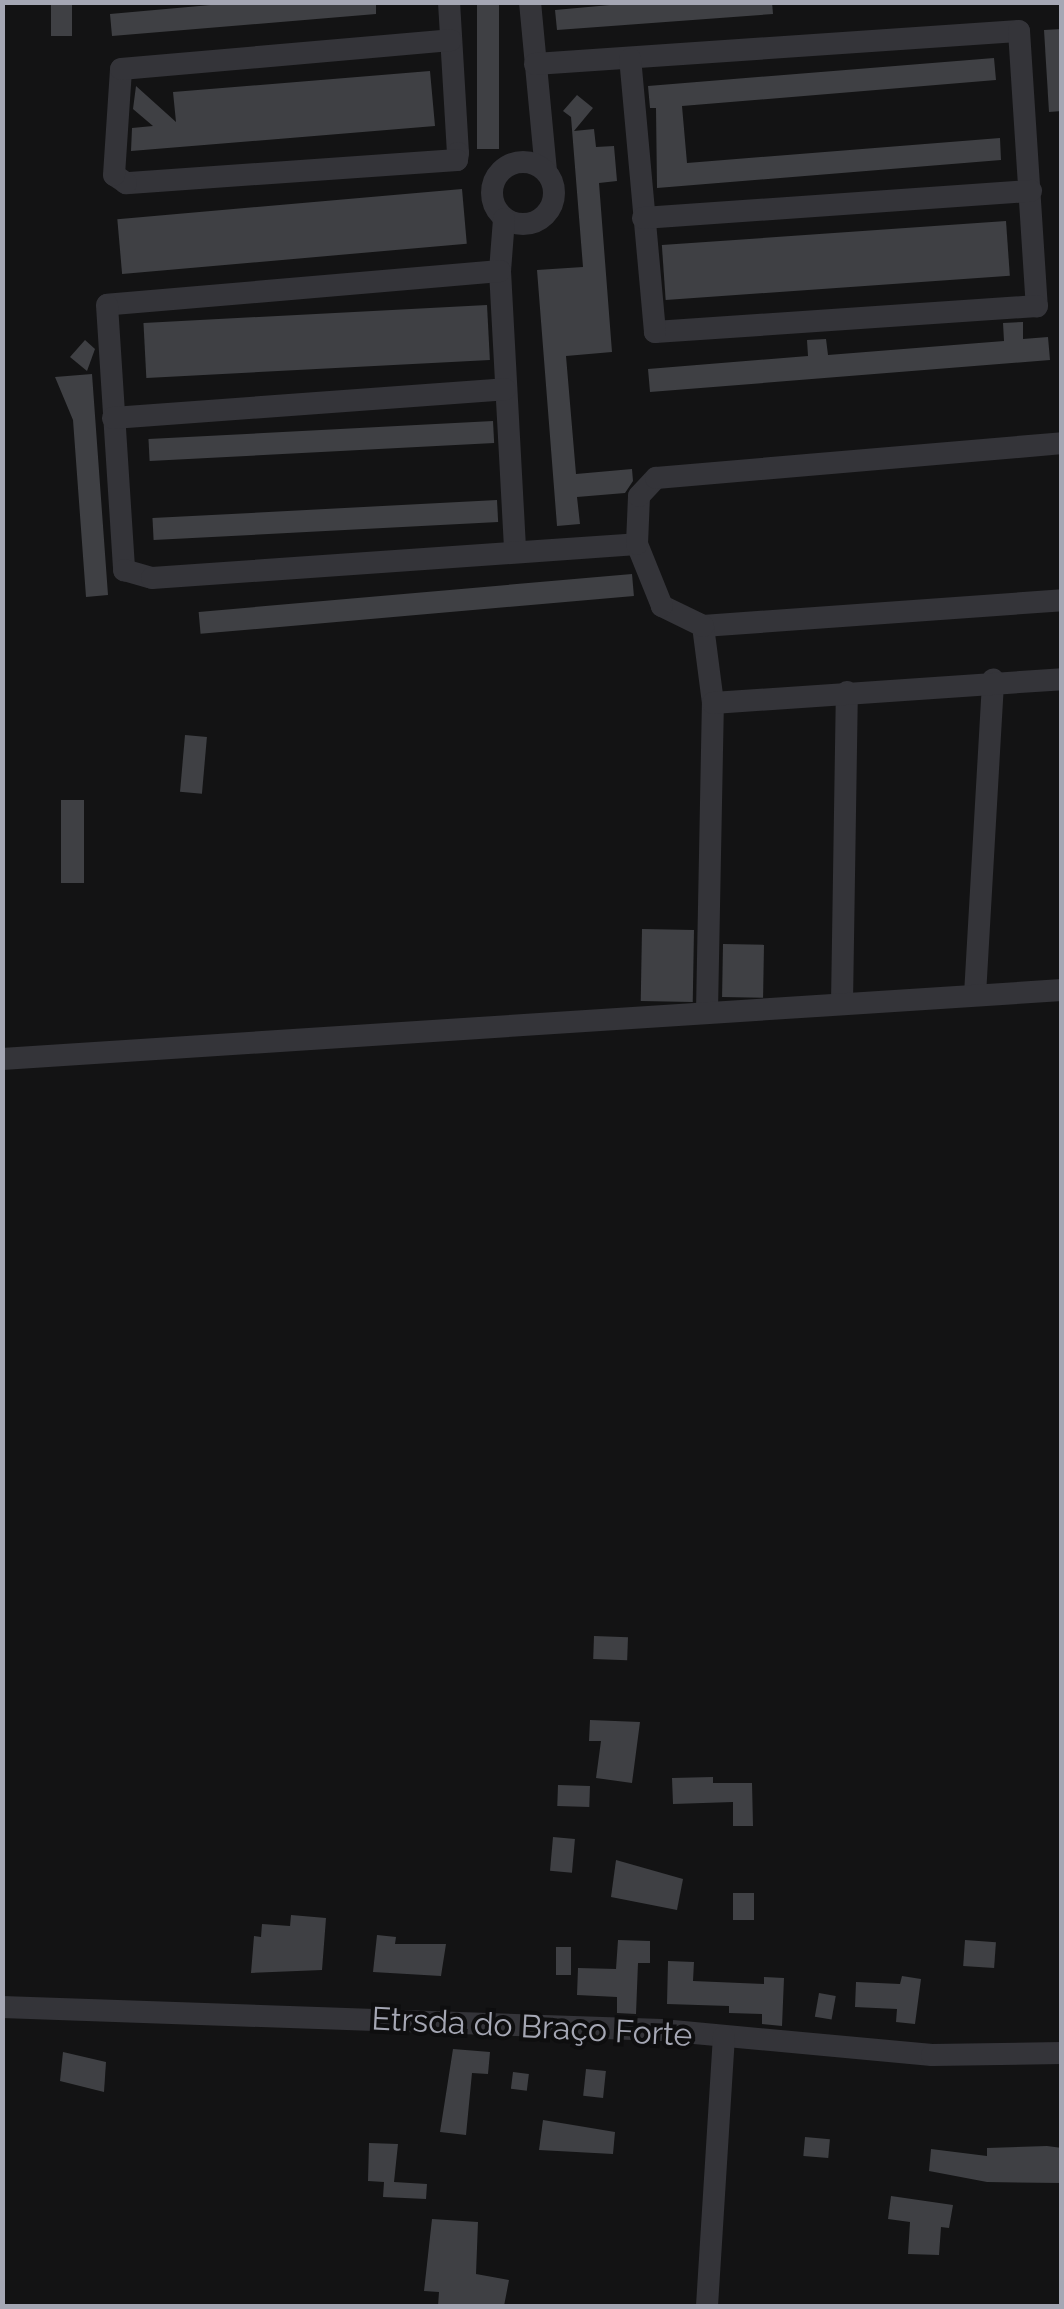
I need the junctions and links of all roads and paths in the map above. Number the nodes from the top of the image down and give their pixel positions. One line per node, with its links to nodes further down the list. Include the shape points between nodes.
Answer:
1 (449, 2): 3 (street)
2 (530, 2): 5 (street)
3 (451, 40): 3 (street, via 120,69 114,175 126,182 454,161)
4 (630, 59): 5 (street); 7 (street, via 1018,31); 8 (street)
5 (536, 64): 6 (street)
6 (546, 171): 9 (street, via 554,189 544,218 524,225); 9 (street, via 527,162 499,173 491,192)
7 (1031, 191): 8 (street); 8 (street, via 1038,297 1027,310 659,334 650,323)
8 (642, 218)
9 (504, 219): 10 (street)
10 (500, 270): 11 (street); 12 (street, via 112,302 103,318)
11 (505, 389): 12 (street); 15 (street)
12 (113, 418): 15 (street, via 119,560 131,576)
13 (1062, 443): 14 (street, via 656,478 639,496)
14 (637, 544): 15 (street); 17 (street, via 662,606)
15 (515, 551)
16 (1062, 600): 17 (street)
17 (704, 626): 21 (street)
18 (1062, 679): 19 (street)
19 (993, 680): 20 (street); 23 (street)
20 (848, 692): 21 (street); 24 (street)
21 (713, 703): 25 (street)
22 (1062, 990): 23 (street)
23 (975, 995): 24 (street)
24 (842, 1003): 25 (street)
25 (707, 1012): 26 (street)
26 (2, 1059)
27 (2, 2007): 28 (street, Etrsda do Braço Forte)
28 (724, 2037): 29 (street, Etrsda do Braço Forte, via 932,2055); 30 (street)
29 (1062, 2053)
30 (707, 2306)

